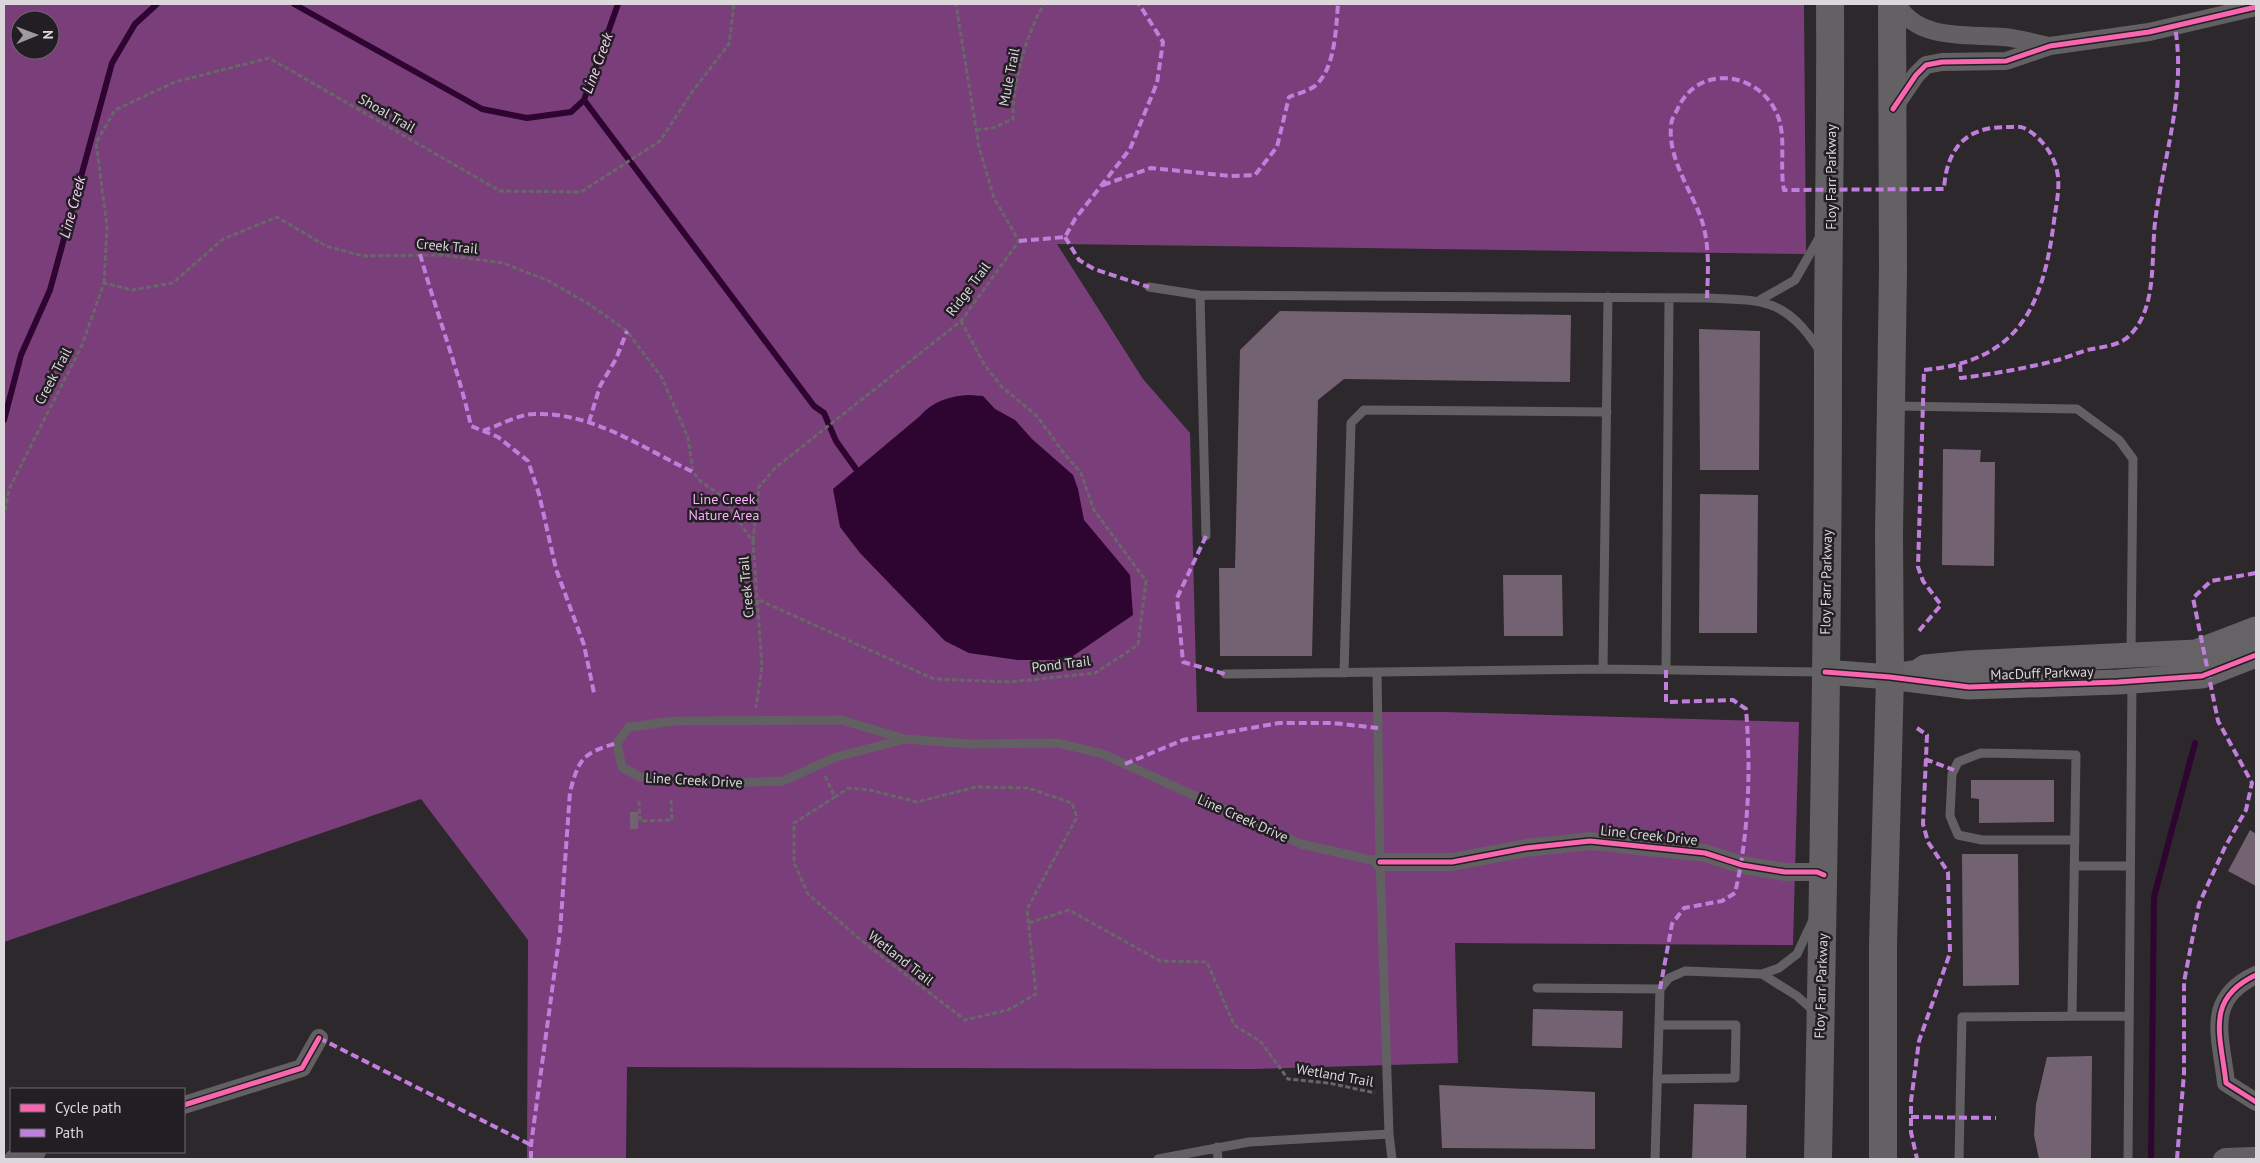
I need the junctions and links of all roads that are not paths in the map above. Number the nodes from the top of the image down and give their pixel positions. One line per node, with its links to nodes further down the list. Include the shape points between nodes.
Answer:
1 (1830, 4): 7 (main road, Floy Farr Parkway)
2 (1892, 4): 6 (main road)
3 (1897, 4): 5 (street, via 1910,21 1930,30 2005,37)
4 (2256, 7): 5 (street, via 2149,32)
5 (2050, 46): 6 (street, via 2006,61 1926,65)
6 (1893, 109): 14 (main road)
7 (1831, 202): 12 (lane, via 1818,242 1795,280); 13 (main road, Floy Farr Parkway)
8 (1150, 287): 9 (lane)
9 (1200, 295): 10 (lane); 16 (lane)
10 (1608, 297): 11 (lane); 15 (lane)
11 (1669, 298): 12 (lane); 21 (lane)
12 (1760, 300): 13 (lane, via 1790,314 1808,333)
13 (1828, 364): 23 (main road, Floy Farr Parkway)
14 (1892, 406): 20 (lane, via 2077,409 2119,440 2133,459); 26 (main road)
15 (1607, 412): 19 (lane); 24 (lane, via 1364,410 1351,423)
16 (1206, 536)
17 (2256, 629): 20 (street, MacDuff Parkway, via 2196,652)
18 (2256, 654): 20 (street, MacDuff Parkway, via 2202,676)
19 (1604, 669): 21 (lane); 22 (lane)
20 (2131, 669): 26 (street, MacDuff Parkway, via 1959,664 1925,667 1918,672); 31 (lane)
21 (1666, 670): 23 (lane)
22 (1377, 672): 24 (lane); 29 (lane)
23 (1825, 672): 26 (street, MacDuff Parkway); 32 (main road, Floy Farr Parkway)
24 (1344, 673): 25 (lane)
25 (1225, 674)
26 (1890, 677): 43 (main road)
27 (905, 739): 27 (lane, Line Creek Drive, via 841,720 675,721 628,727 617,743 622,767 640,777 755,783 783,781 836,757); 29 (lane, Line Creek Drive, via 970,744 1058,743 1103,754 1301,844)
28 (2075, 840): 28 (lane, via 2076,755 1981,753 1958,762 1952,774 1950,816 1958,836 1982,840); 30 (lane)
29 (1380, 862): 32 (street, Line Creek Drive, via 1452,862 1526,848 1590,841 1705,853 1742,865 1785,872 1817,872); 46 (lane)
30 (2074, 866): 31 (lane); 38 (lane)
31 (2130, 866): 39 (lane)
32 (1824, 885): 33 (lane, via 1797,954 1779,968); 37 (main road, Floy Farr Parkway)
33 (1762, 974): 36 (lane, via 1685,972 1669,978); 37 (lane, via 1797,996)
34 (2256, 975): 44 (street, via 2224,998 2219,1017 2226,1083)
35 (1537, 988): 36 (lane)
36 (1660, 989): 40 (lane)
37 (1819, 1016): 55 (main road, Floy Farr Parkway)
38 (2072, 1016): 39 (lane); 58 (lane, via 1962,1017)
39 (2129, 1016): 59 (lane)
40 (1659, 1025): 42 (lane); 42 (lane, via 1736,1025 1736,1052 1735,1078)
41 (319, 1038): 45 (street, via 302,1068)
42 (1657, 1078): 54 (lane)
43 (1882, 1086): 56 (main road); 57 (main road)
44 (2256, 1102)
45 (185, 1106)
46 (1389, 1134): 47 (lane, via 1249,1142); 53 (lane)
47 (1217, 1147): 51 (lane); 52 (lane)
48 (34, 1153): 50 (street)
49 (2255, 1157): 60 (street)
50 (13, 1159)
51 (1158, 1159)
52 (1218, 1159)
53 (1392, 1159)
54 (1654, 1159)
55 (1818, 1159)
56 (1872, 1159)
57 (1883, 1159)
58 (1959, 1159)
59 (2128, 1159)
60 (2222, 1159)

